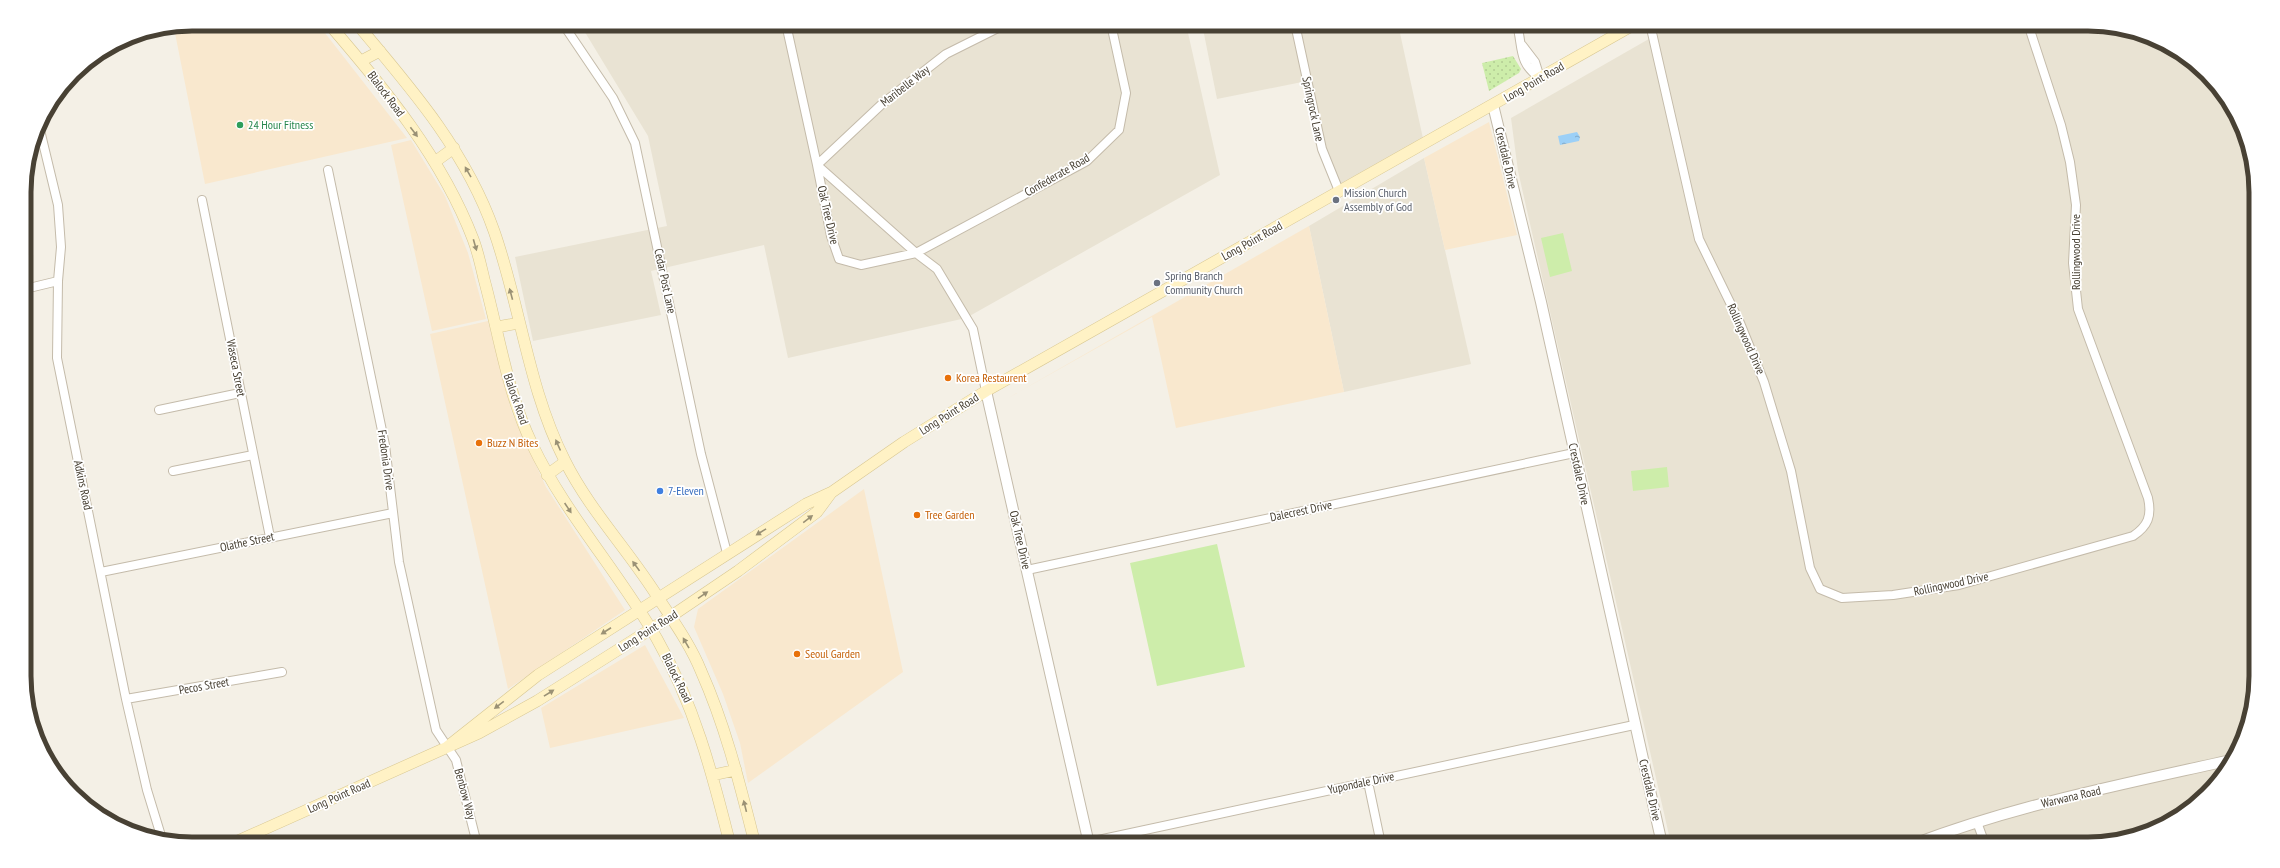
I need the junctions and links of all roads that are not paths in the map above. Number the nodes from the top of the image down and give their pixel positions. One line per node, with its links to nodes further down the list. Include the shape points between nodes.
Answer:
1 (335, 31): 13 (main road, Blalock Road)
2 (363, 31): 12 (main road, Blalock Road)
3 (568, 31): 39 (street, Cedar Post Lane, via 613,98 635,143 701,454)
4 (788, 31): 19 (street, Oak Tree Drive)
5 (992, 31): 19 (street, Maribelle Way, via 946,54 882,104)
6 (1113, 31): 23 (street, Confederate Road, via 1126,93 1119,130 1087,161)
7 (1297, 31): 21 (street, Springrock Lane, via 1322,149)
8 (1519, 31): 14 (street, via 1522,57 1529,70)
9 (1624, 31): 14 (main road, Long Point Road)
10 (1652, 31): 11 (street, Rollingwood Drive, via 1699,239 1740,324 1764,382 1791,472 1810,568 1820,589 1842,598 1893,595 1960,585 2133,536 2144,528 2149,519 2148,498 2078,309 2074,263 2076,205 2070,162 2061,125)
11 (2030, 31)
12 (380, 51): 13 (main road); 17 (main road, Blalock Road, via 424,104)
13 (361, 61): 18 (main road, Blalock Road, one-way to 18)
14 (1540, 78): 15 (main road, Long Point Road)
15 (1494, 105): 21 (main road, Long Point Road); 31 (street, Crestdale Drive)
16 (41, 136): 24 (street, Adkins Road, via 58,205 62,247)
17 (454, 148): 18 (main road); 26 (main road, Blalock Road, one-way to 17, via 495,233 476,188)
18 (436, 161): 27 (main road, Blalock Road, one-way to 27, via 474,240)
19 (817, 165): 23 (street, Oak Tree Drive); 23 (street, Oak Tree Drive, via 831,236 839,259 861,265)
20 (328, 170): 37 (street, Fredonia Drive, via 385,444)
21 (1340, 191): 28 (main road, Long Point Road)
22 (202, 200): 29 (street, Waseca Street)
23 (916, 253): 28 (street, Oak Tree Drive, via 937,269 973,329)
24 (58, 281): 25 (street); 41 (street, Adkins Road, via 57,358)
25 (31, 288)
26 (519, 323): 27 (main road); 33 (main road, Blalock Road, one-way to 26, via 540,404)
27 (497, 327): 35 (main road, Blalock Road, via 506,372 518,408)
28 (986, 391): 36 (main road, Long Point Road, via 904,442); 40 (street, Oak Tree Drive)
29 (240, 393): 30 (street); 32 (street, Waseca Street)
30 (159, 410)
31 (1574, 453): 40 (street, Dalecrest Drive); 48 (street, Crestdale Drive)
32 (253, 455): 34 (street); 38 (street, Waseca Street)
33 (566, 462): 35 (main road); 42 (main road, Blalock Road, one-way to 33, via 584,494)
34 (173, 472)
35 (548, 475): 43 (main road, Blalock Road, one-way to 43)
36 (832, 492): 39 (main road, Long Point Road, one-way to 39, via 806,504); 44 (main road, Long Point Road, one-way to 36, via 738,572 817,512)
37 (393, 513): 38 (street, Olathe Street); 49 (street, Fredonia Drive, via 399,562 436,730)
38 (270, 537): 41 (street, Olathe Street)
39 (727, 553): 42 (main road, Long Point Road)
40 (1027, 570): 60 (street, Oak Tree Drive)
41 (101, 572): 47 (street, Adkins Road)
42 (658, 597): 43 (main road, Long Point Road); 44 (main road, Blalock Road)
43 (639, 610): 45 (main road, Blalock Road); 49 (main road, Long Point Road, one-way to 49, via 538,675)
44 (670, 617): 45 (main road, Long Point Road); 51 (main road, Blalock Road, one-way to 44, via 701,670)
45 (651, 629): 49 (main road, Long Point Road, one-way to 45, via 479,733 537,701); 52 (main road, Blalock Road, via 693,713)
46 (282, 672): 47 (street, Pecos Street)
47 (126, 699): 55 (street, Adkins Road, via 147,790)
48 (1634, 724): 53 (street, Yupondale Drive); 63 (street, Crestdale Drive)
49 (447, 747): 56 (main road, Long Point Road); 57 (street, Benbow Way, via 456,760)
50 (2224, 762): 54 (street, Warwana Road, via 2059,799)
51 (736, 770): 52 (main road); 59 (main road, Blalock Road, one-way to 51)
52 (713, 775): 58 (main road, Blalock Road)
53 (1368, 782): 61 (street, Yupondale Drive); 62 (street)
54 (1977, 822): 64 (street, Warwana Road); 65 (street)
55 (160, 834)
56 (248, 837)
57 (475, 837)
58 (728, 837)
59 (753, 837)
60 (1088, 837)
61 (1116, 837)
62 (1380, 837)
63 (1660, 837)
64 (1934, 837)
65 (1982, 837)

